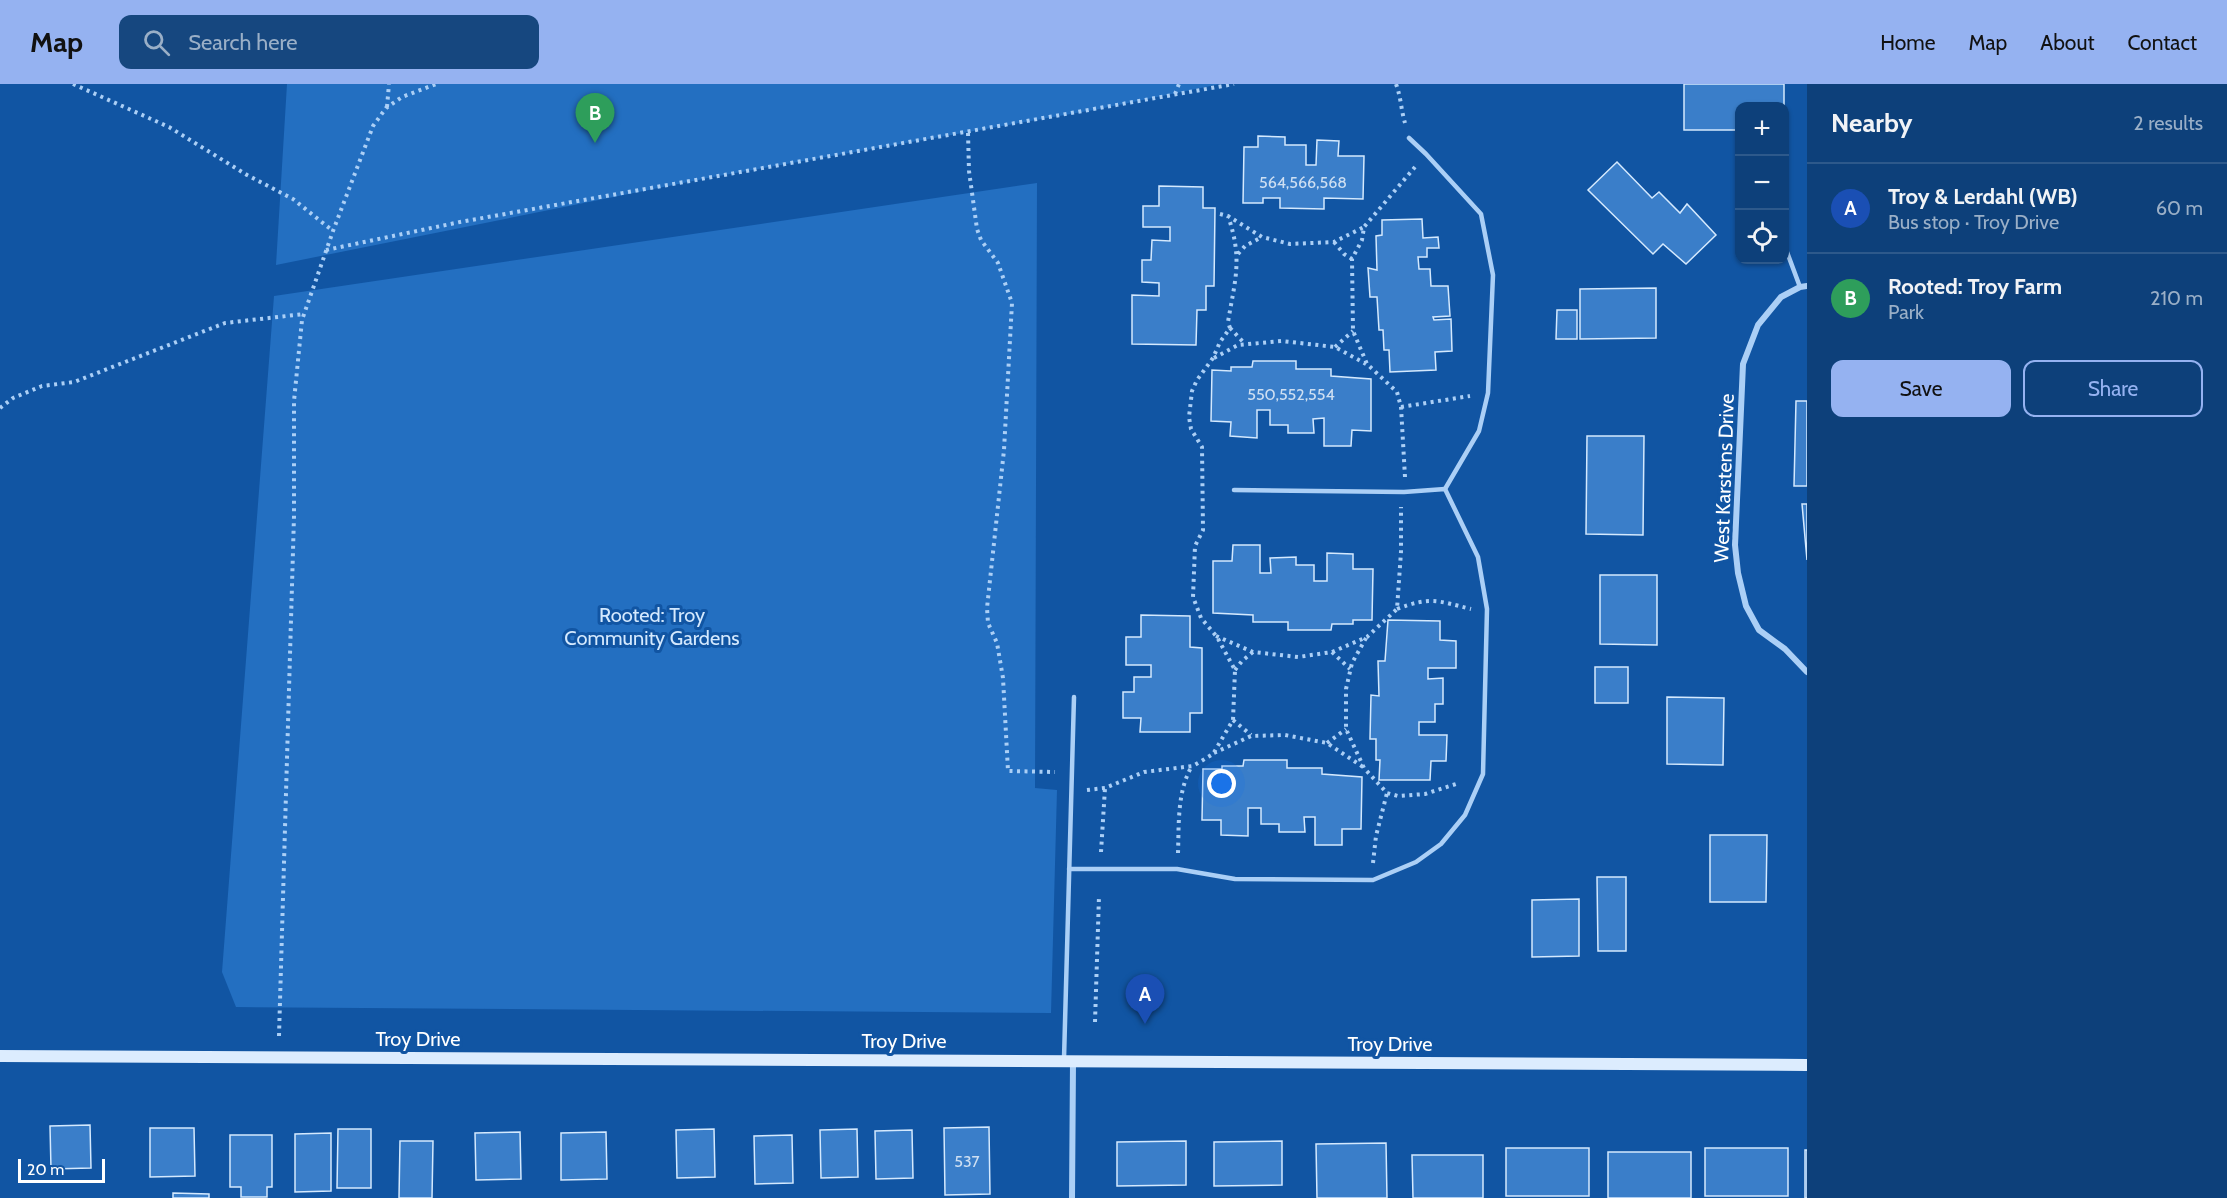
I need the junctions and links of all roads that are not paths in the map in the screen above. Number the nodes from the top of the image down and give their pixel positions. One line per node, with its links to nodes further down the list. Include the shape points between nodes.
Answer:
1 (1409, 138): 4 (lane, via 1481,214 1493,275 1488,393 1479,431)
2 (1789, 253): 3 (lane)
3 (1803, 286): 6 (street, West Karstens Drive, via 1780,297 1758,325 1743,364 1735,545 1737,573 1746,606 1759,630)
4 (1445, 489): 5 (lane); 8 (lane, via 1478,557 1486,609 1483,774 1465,815 1441,844 1416,862 1373,880 1235,879 1177,869)
5 (1234, 490)
6 (1807, 672)
7 (1074, 697): 8 (lane)
8 (1069, 869): 10 (lane)
9 (0, 1056): 10 (street, Troy Drive)
10 (1069, 1062): 11 (street, Troy Drive); 12 (street)
11 (1807, 1065)
12 (1072, 1198)

